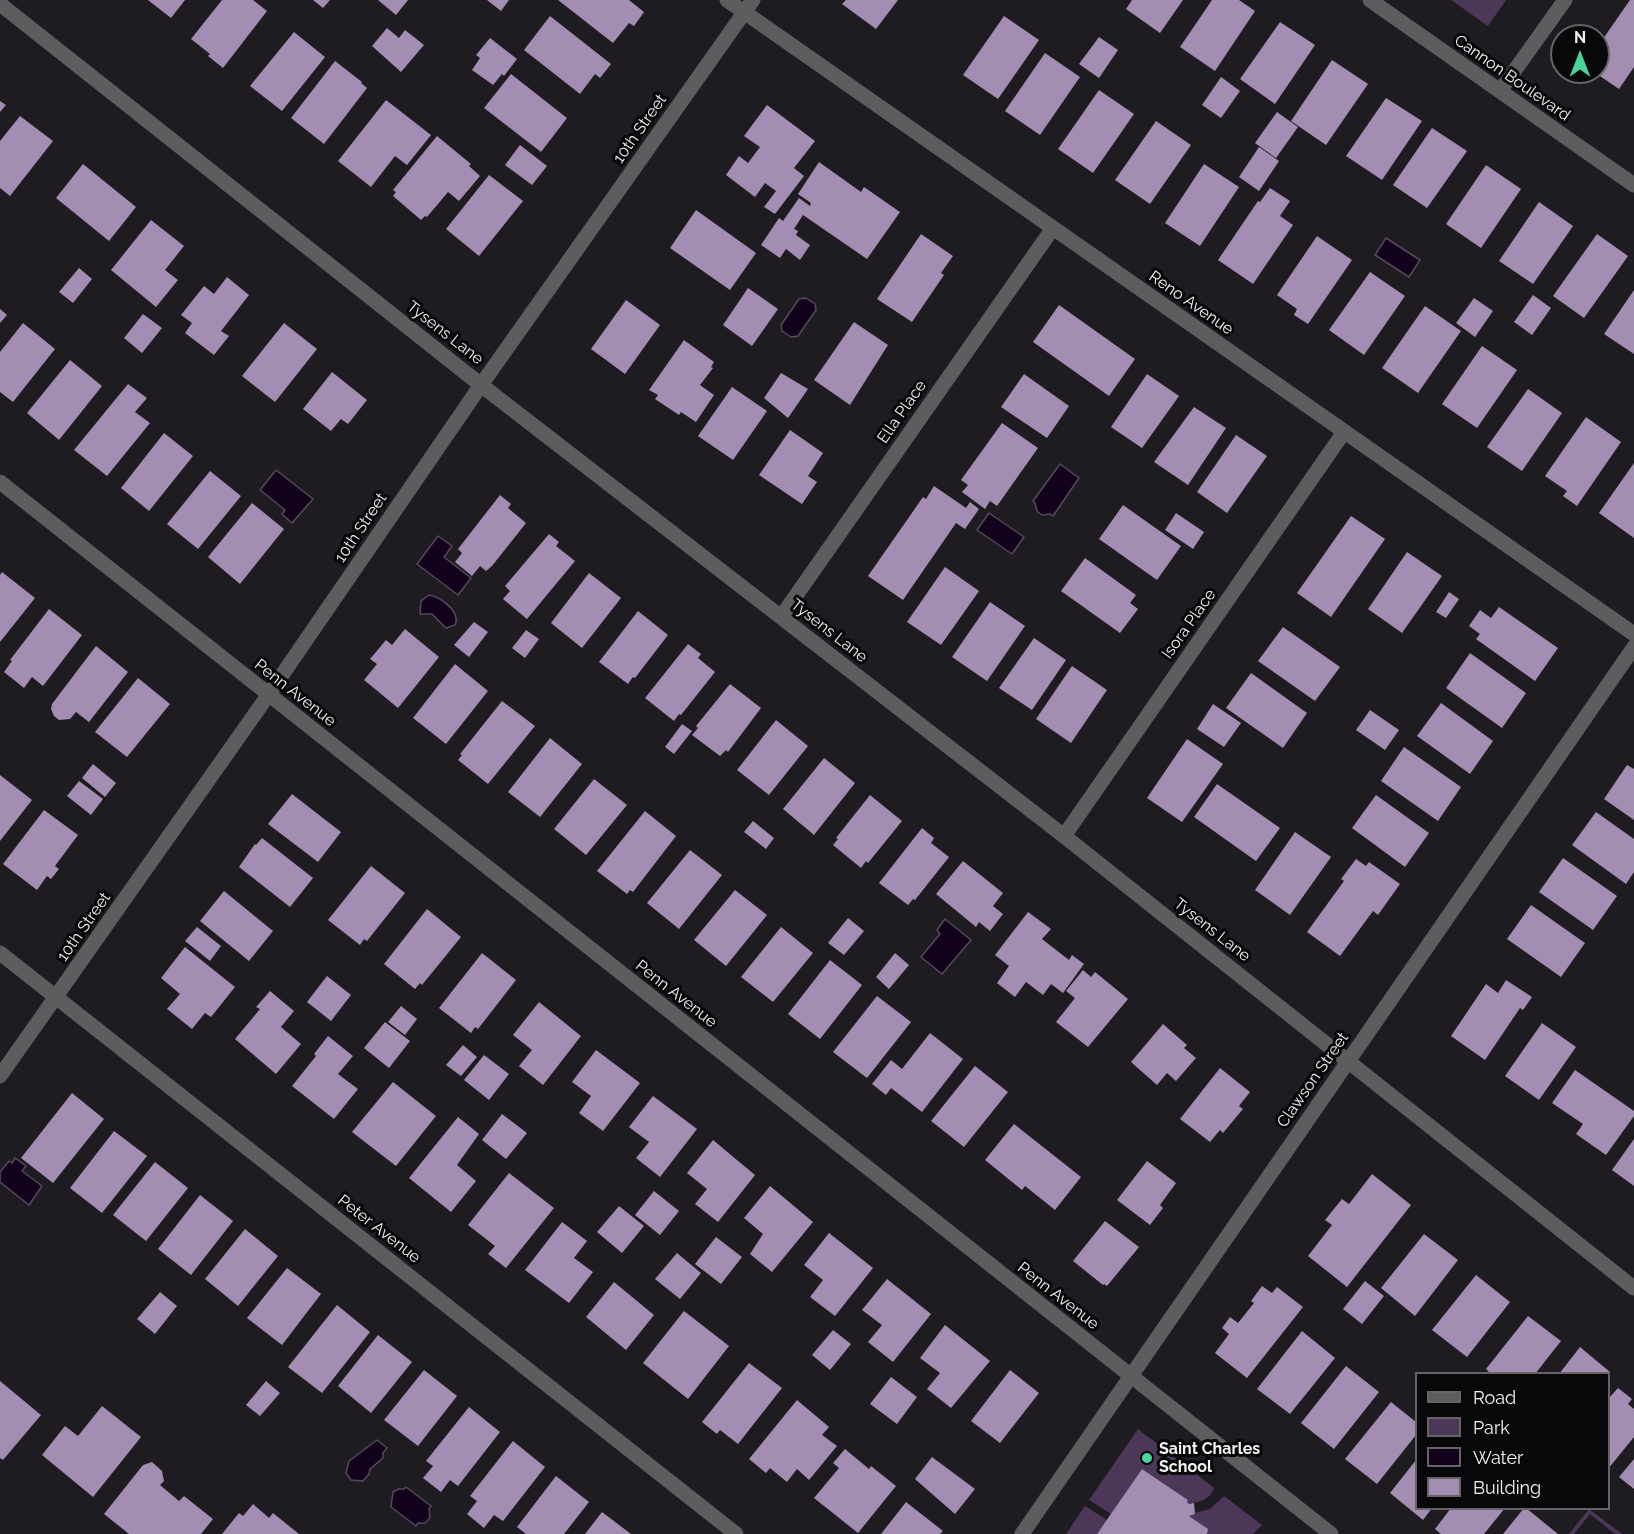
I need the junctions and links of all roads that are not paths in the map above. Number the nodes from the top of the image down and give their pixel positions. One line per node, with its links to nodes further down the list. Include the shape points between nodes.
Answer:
1 (727, 0): 5 (street, Reno Avenue)
2 (1370, 0): 6 (street, Cannon Boulevard)
3 (1565, 0): 6 (street)
4 (0, 4): 9 (street, Tysens Lane)
5 (748, 6): 8 (street, Reno Avenue); 9 (street, 10th Street)
6 (1500, 91): 7 (street, Cannon Boulevard)
7 (1634, 185)
8 (1053, 228): 10 (street, Reno Avenue); 12 (street, Ella Place)
9 (481, 385): 12 (street, Tysens Lane); 15 (street, 10th Street)
10 (1344, 432): 13 (street, Reno Avenue); 16 (street, Isora Place)
11 (0, 482): 15 (street, Penn Avenue)
12 (781, 617): 16 (street, Tysens Lane)
13 (1634, 634)
14 (1634, 647): 19 (street, Clawson Street)
15 (269, 694): 18 (street, 10th Street); 22 (street, Penn Avenue)
16 (1064, 836): 19 (street, Tysens Lane)
17 (0, 952): 18 (street, Peter Avenue)
18 (57, 997): 20 (street, 10th Street); 23 (street, Peter Avenue)
19 (1348, 1060): 21 (street, Tysens Lane); 22 (street, Clawson Street)
20 (0, 1076)
21 (1634, 1288)
22 (1131, 1377): 24 (street, Clawson Street); 25 (street, Penn Avenue)
23 (736, 1534)
24 (1022, 1534)
25 (1331, 1534)

